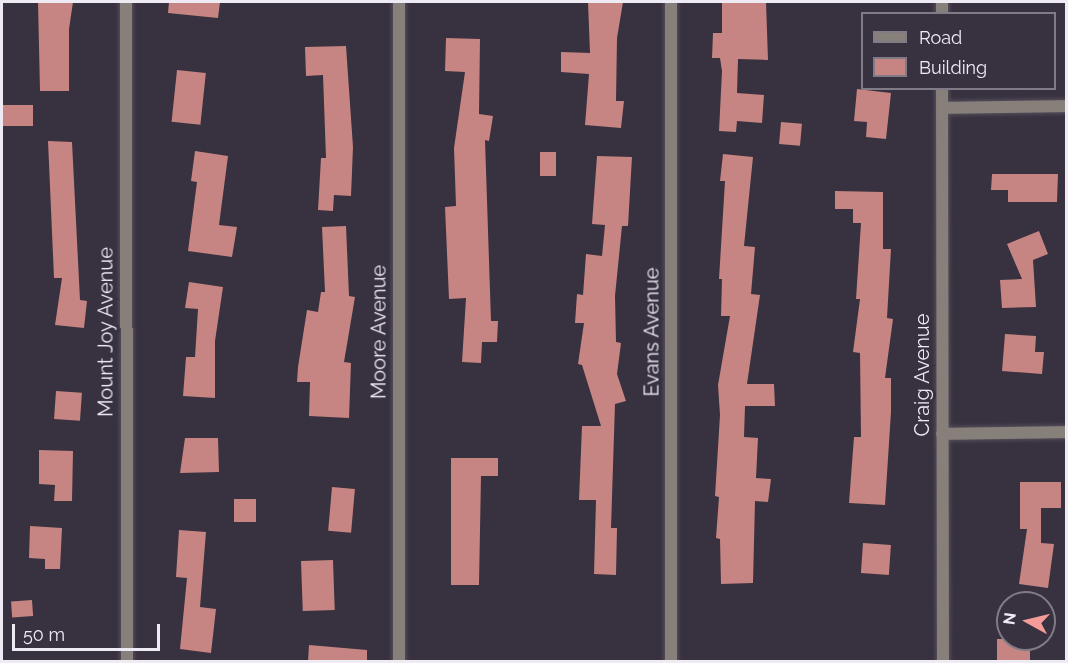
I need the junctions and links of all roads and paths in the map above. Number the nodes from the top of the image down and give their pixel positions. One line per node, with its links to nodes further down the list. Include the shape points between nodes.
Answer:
1 (126, 2): 9 (street, Mount Joy Avenue)
2 (399, 2): 10 (street, Moore Avenue)
3 (671, 2): 11 (street, Evans Avenue)
4 (942, 90): 6 (street, Craig Avenue)
5 (1066, 106): 6 (street)
6 (942, 108): 8 (street, Craig Avenue)
7 (1066, 432): 8 (street)
8 (942, 434): 12 (street, Craig Avenue)
9 (128, 662)
10 (399, 662)
11 (671, 662)
12 (942, 662)

